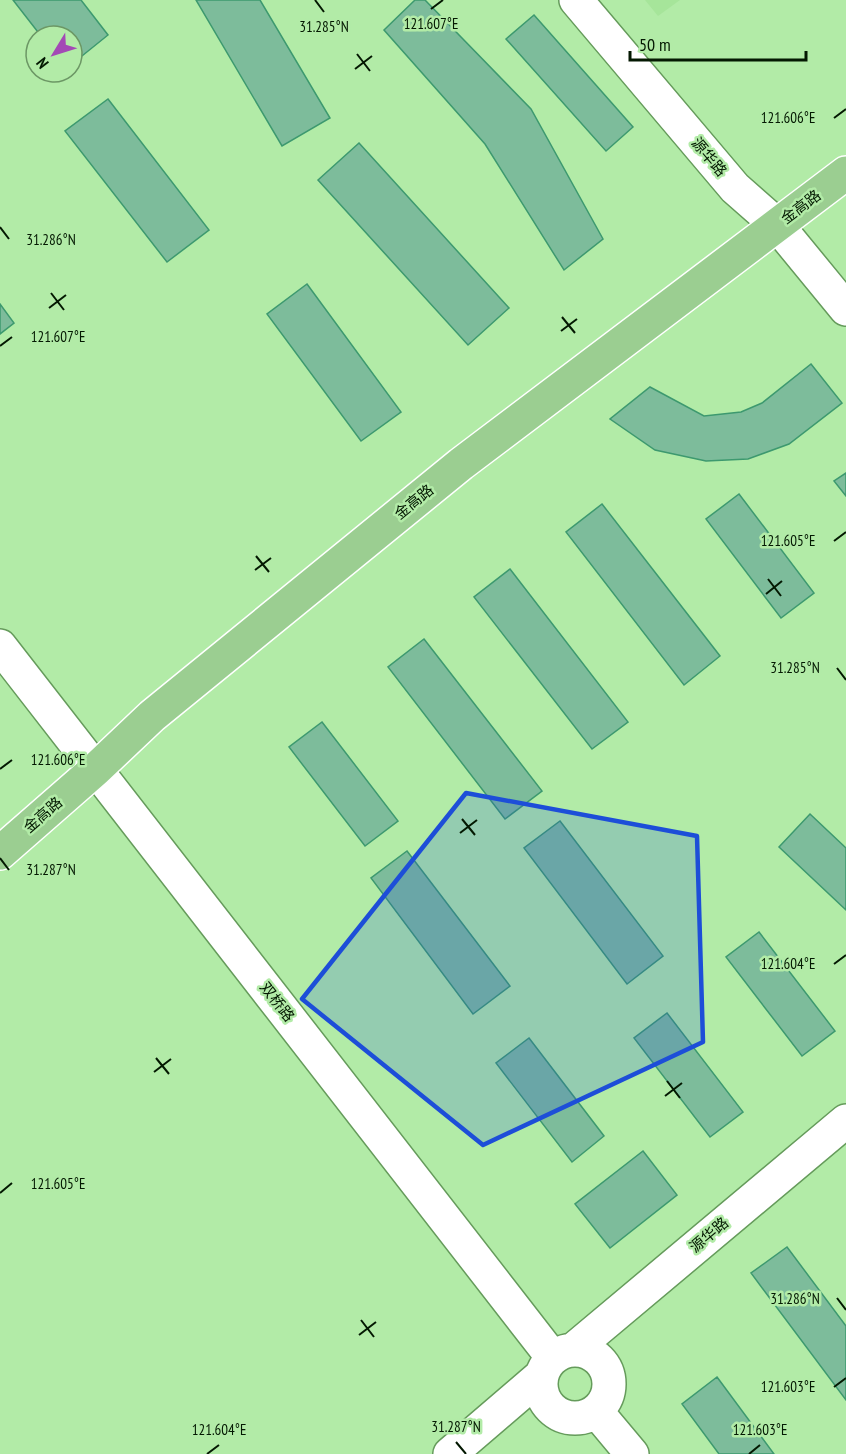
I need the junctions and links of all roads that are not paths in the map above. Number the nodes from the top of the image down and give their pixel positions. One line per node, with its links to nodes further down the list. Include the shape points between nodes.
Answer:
1 (576, 0): 3 (street, 源华路, via 735,188)
2 (846, 173): 3 (main road, 金高路)
3 (777, 225): 4 (street, 源华路); 6 (main road, 金高路, via 461,464 153,716)
4 (846, 309)
5 (0, 646): 6 (street, 双桥路)
6 (96, 769): 7 (main road, 金高路); 9 (street, 双桥路)
7 (0, 853)
8 (846, 1121): 9 (street, 源华路)
9 (556, 1361): 10 (street, via 541,1386 548,1405 566,1417 587,1416); 10 (street, via 583,1351 601,1363 606,1372 607,1393); 11 (street, 源华路)
10 (596, 1411): 12 (street)
11 (450, 1454)
12 (632, 1454)

